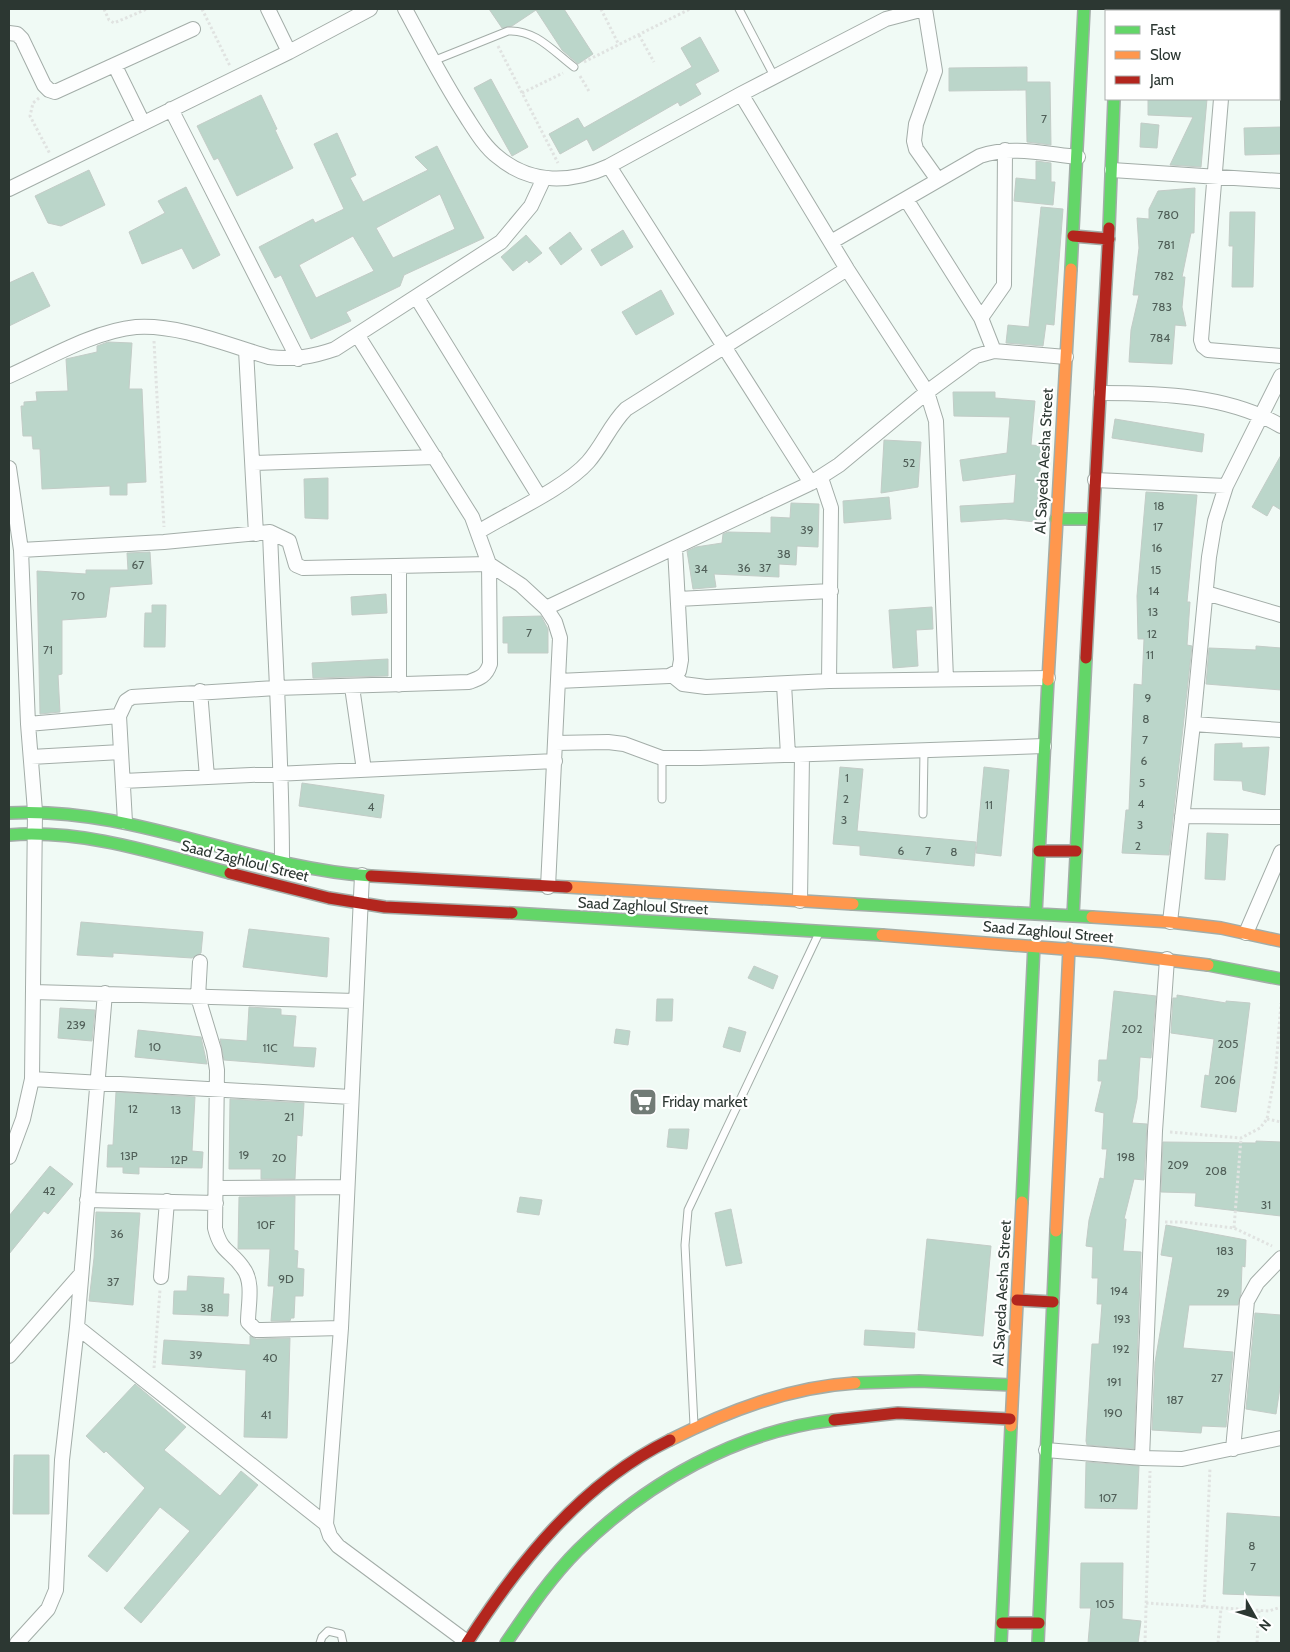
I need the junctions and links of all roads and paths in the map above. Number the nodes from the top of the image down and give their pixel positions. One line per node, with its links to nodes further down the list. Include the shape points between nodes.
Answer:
1 (104, 9): 2 (path, via 114,23)
2 (147, 9)
3 (202, 9): 24 (path)
4 (268, 9): 18 (street)
5 (370, 9): 18 (street)
6 (404, 9): 19 (street)
7 (601, 9): 17 (path)
8 (690, 9): 15 (path)
9 (739, 9): 23 (lane)
10 (925, 9): 12 (street); 41 (street, via 935,71 916,124 914,141)
11 (1084, 9): 34 (street, Al Sayeda Aesha Street)
12 (898, 12): 23 (street)
13 (192, 29): 21 (street)
14 (9, 33): 25 (street, via 22,39)
15 (639, 35): 17 (path); 20 (path)
16 (493, 37): 19 (lane); 22 (lane, via 518,30 528,33); 27 (path)
17 (619, 45): 22 (path)
18 (289, 52): 24 (street)
19 (433, 61): 39 (street, via 481,138 498,157 520,171)
20 (654, 62)
21 (115, 66): 25 (street, via 62,91); 32 (street)
22 (574, 67): 26 (path); 27 (path)
23 (774, 76): 28 (street)
24 (236, 77): 31 (street)
25 (49, 90): 35 (path, via 33,103 30,116)
26 (590, 92)
27 (522, 93): 40 (path)
28 (741, 94): 36 (street); 47 (street)
29 (1114, 100): 37 (street)
30 (1221, 100): 38 (street)
31 (171, 109): 32 (street); 58 (street)
32 (143, 123): 35 (street)
33 (1005, 150): 34 (street); 41 (street, via 980,156); 50 (street, via 1004,285)
34 (1078, 156): 45 (street, Al Sayeda Aesha Street)
35 (57, 165): 43 (street)
36 (609, 166): 40 (street, via 588,175); 53 (street)
37 (1112, 170): 38 (street); 46 (street)
38 (1214, 177): 42 (street); 56 (street, via 1203,346 1208,350)
39 (544, 178): 40 (street); 49 (street, via 531,206 501,242)
40 (566, 179)
41 (938, 180): 44 (street)
42 (1281, 181)
43 (9, 189)
44 (906, 199): 47 (street); 50 (street)
45 (1073, 236): 46 (street); 57 (street, Al Sayeda Aesha Street)
46 (1109, 239): 62 (street)
47 (831, 242): 48 (street)
48 (848, 269): 53 (street); 61 (street)
49 (417, 298): 52 (street); 71 (street)
50 (981, 318): 55 (street)
51 (153, 327): 54 (street); 59 (street, via 102,334); 76 (path)
52 (358, 336): 58 (street, via 335,349); 65 (street)
53 (725, 346): 69 (street); 71 (street, via 626,409 588,462)
54 (246, 350): 58 (street, via 269,357); 66 (street)
55 (994, 352): 57 (street); 61 (street, via 967,361)
56 (1281, 356)
57 (1066, 357): 72 (street, Al Sayeda Aesha Street)
58 (298, 359)
59 (9, 376)
60 (1281, 376): 63 (street)
61 (927, 392): 69 (street); 88 (street, via 936,421)
62 (1101, 392): 63 (street, via 1156,393 1209,401); 68 (street)
63 (1262, 415): 64 (street); 70 (street)
64 (1281, 426)
65 (436, 457): 66 (street); 74 (street)
66 (253, 463): 75 (street)
67 (9, 468): 78 (street)
68 (1095, 480): 70 (street); 73 (street)
69 (816, 481): 77 (street); 81 (street, via 831,508)
70 (1226, 486): 82 (street, via 1212,539)
71 (539, 496): 74 (street)
72 (1056, 518): 73 (street); 87 (street, Al Sayeda Aesha Street)
73 (1093, 519): 122 (street)
74 (478, 532): 79 (street)
75 (263, 533): 76 (street); 80 (street, via 289,541 296,565 303,568); 94 (street)
76 (164, 542): 78 (street)
77 (675, 548): 83 (street); 84 (street)
78 (21, 550): 97 (street)
79 (489, 564): 80 (street); 84 (street); 92 (street, via 488,672 482,678 469,682)
80 (399, 567): 92 (street)
81 (831, 591): 83 (street); 90 (street)
82 (1206, 593): 85 (street); 98 (street)
83 (678, 599): 86 (street, via 681,664 679,671)
84 (546, 608): 89 (street, via 560,638)
85 (1281, 615)
86 (672, 675): 89 (street); 91 (street, via 683,684 695,687)
87 (1048, 678): 88 (street); 101 (street, Al Sayeda Aesha Street)
88 (946, 679): 90 (street)
89 (558, 681): 100 (street)
90 (828, 681): 91 (street)
91 (784, 684): 104 (street)
92 (399, 685): 93 (street)
93 (352, 687): 94 (street); 108 (street)
94 (276, 688): 95 (street); 109 (street)
95 (200, 691): 96 (street, via 132,697 126,701); 110 (street)
96 (119, 716): 97 (street); 103 (street)
97 (28, 724): 105 (street)
98 (1193, 724): 99 (street); 116 (street)
99 (1281, 730)
100 (555, 743): 106 (street, via 624,744); 107 (street)
101 (1044, 746): 102 (street); 121 (street, Al Sayeda Aesha Street)
102 (924, 750): 104 (street); 115 (lane)
103 (121, 752): 105 (street); 111 (street)
104 (795, 755): 106 (street); 127 (street)
105 (31, 757): 113 (street)
106 (662, 758): 112 (lane)
107 (555, 761): 108 (street); 126 (street)
108 (364, 770): 109 (street)
109 (282, 774): 110 (street); 124 (street)
110 (207, 777): 111 (street)
111 (123, 781): 118 (street)
112 (662, 799)
113 (34, 812): 114 (street, Saad Zaghloul Street); 118 (street, Saad Zaghloul Street, via 69,812); 119 (street)
114 (9, 813)
115 (923, 814)
116 (1182, 816): 117 (street); 132 (street)
117 (1281, 817)
118 (125, 822): 124 (street, Saad Zaghloul Street)
119 (33, 834): 120 (street, Saad Zaghloul Street); 128 (street, Saad Zaghloul Street, via 94,838); 142 (street)
120 (9, 835)
121 (1039, 851): 122 (street); 130 (street, Al Sayeda Aesha Street)
122 (1076, 851): 131 (street)
123 (1281, 852): 134 (street)
124 (282, 862): 125 (street, Saad Zaghloul Street)
125 (362, 875): 126 (street, Saad Zaghloul Street); 128 (street)
126 (548, 886): 127 (street, Saad Zaghloul Street)
127 (800, 901): 129 (street, Saad Zaghloul Street)
128 (361, 904): 133 (street, Saad Zaghloul Street); 145 (street)
129 (931, 908): 130 (street, Saad Zaghloul Street); 135 (street)
130 (1036, 914): 131 (street, Saad Zaghloul Street)
131 (1073, 916): 132 (street, Saad Zaghloul Street)
132 (1170, 922): 134 (street, Saad Zaghloul Street)
133 (820, 931): 135 (street, Saad Zaghloul Street); 174 (lane, via 688,1210 684,1245)
134 (1246, 933): 136 (street, Saad Zaghloul Street)
135 (928, 938): 137 (street, Saad Zaghloul Street)
136 (1281, 941)
137 (1034, 945): 138 (street, Saad Zaghloul Street); 166 (street, Al Sayeda Aesha Street)
138 (1070, 948): 139 (street, Saad Zaghloul Street); 167 (street)
139 (1167, 959): 141 (street, Saad Zaghloul Street); 153 (street)
140 (200, 962): 144 (street)
141 (1281, 979)
142 (33, 992): 143 (street); 147 (street)
143 (105, 993): 144 (street); 148 (street)
144 (198, 997): 145 (street); 149 (street, via 214,1050)
145 (356, 1001): 150 (street)
146 (1281, 1003): 151 (path, via 1276,1067)
147 (32, 1078): 148 (street); 155 (street, via 23,1119)
148 (100, 1083): 149 (street); 158 (street)
149 (218, 1089): 150 (street); 157 (street)
150 (352, 1097): 156 (street)
151 (1267, 1119): 152 (path); 154 (path, via 1260,1128)
152 (1281, 1122)
153 (1155, 1131): 154 (path); 161 (street)
154 (1241, 1138): 162 (path)
155 (9, 1157)
156 (347, 1187): 157 (street); 169 (street)
157 (216, 1188): 160 (street)
158 (87, 1200): 159 (street); 164 (street)
159 (167, 1201): 160 (street); 165 (street)
160 (216, 1203): 169 (street, via 218,1241 226,1253 244,1268 248,1277 248,1322 251,1327 262,1330)
161 (1151, 1222): 162 (path); 179 (street)
162 (1234, 1228): 163 (path)
163 (1277, 1253): 176 (street, via 1247,1301)
164 (81, 1274): 168 (street); 170 (street)
165 (161, 1277): 172 (path)
166 (1017, 1300): 167 (street); 171 (street, Al Sayeda Aesha Street)
167 (1053, 1302): 177 (street)
168 (77, 1327): 172 (street); 188 (street, via 62,1460 56,1590 48,1609)
169 (341, 1328): 180 (street)
170 (9, 1356)
171 (1012, 1385): 173 (street, Al Sayeda Aesha Street); 174 (street, via 879,1381 828,1386 777,1396 728,1412)
172 (152, 1387): 180 (street)
173 (1010, 1418): 187 (street, Al Sayeda Aesha Street); 192 (street, via 866,1415 782,1429 734,1446 688,1467 644,1494 604,1525 567,1560 534,1600)
174 (694, 1428): 191 (street, via 636,1459 594,1490 545,1534 502,1586)
175 (1281, 1438): 176 (street)
176 (1232, 1449): 178 (street)
177 (1046, 1450): 179 (street); 186 (street)
178 (1210, 1453): 179 (street, via 1182,1459); 182 (path)
179 (1146, 1458): 181 (path)
180 (326, 1524): 191 (street, via 338,1546)
181 (1146, 1603): 182 (path); 195 (path)
182 (1204, 1607): 184 (path)
183 (1281, 1607): 185 (path)
184 (1222, 1608): 185 (path); 196 (path)
185 (1259, 1610): 197 (path)
186 (1039, 1622): 187 (street); 194 (street)
187 (1002, 1623): 193 (street, Al Sayeda Aesha Street)
188 (17, 1643)
189 (320, 1643): 190 (lane, via 328,1631 341,1634)
190 (343, 1643)
191 (467, 1643)
192 (506, 1643)
193 (1001, 1643)
194 (1038, 1643)
195 (1145, 1643)
196 (1218, 1643)
197 (1257, 1643)

